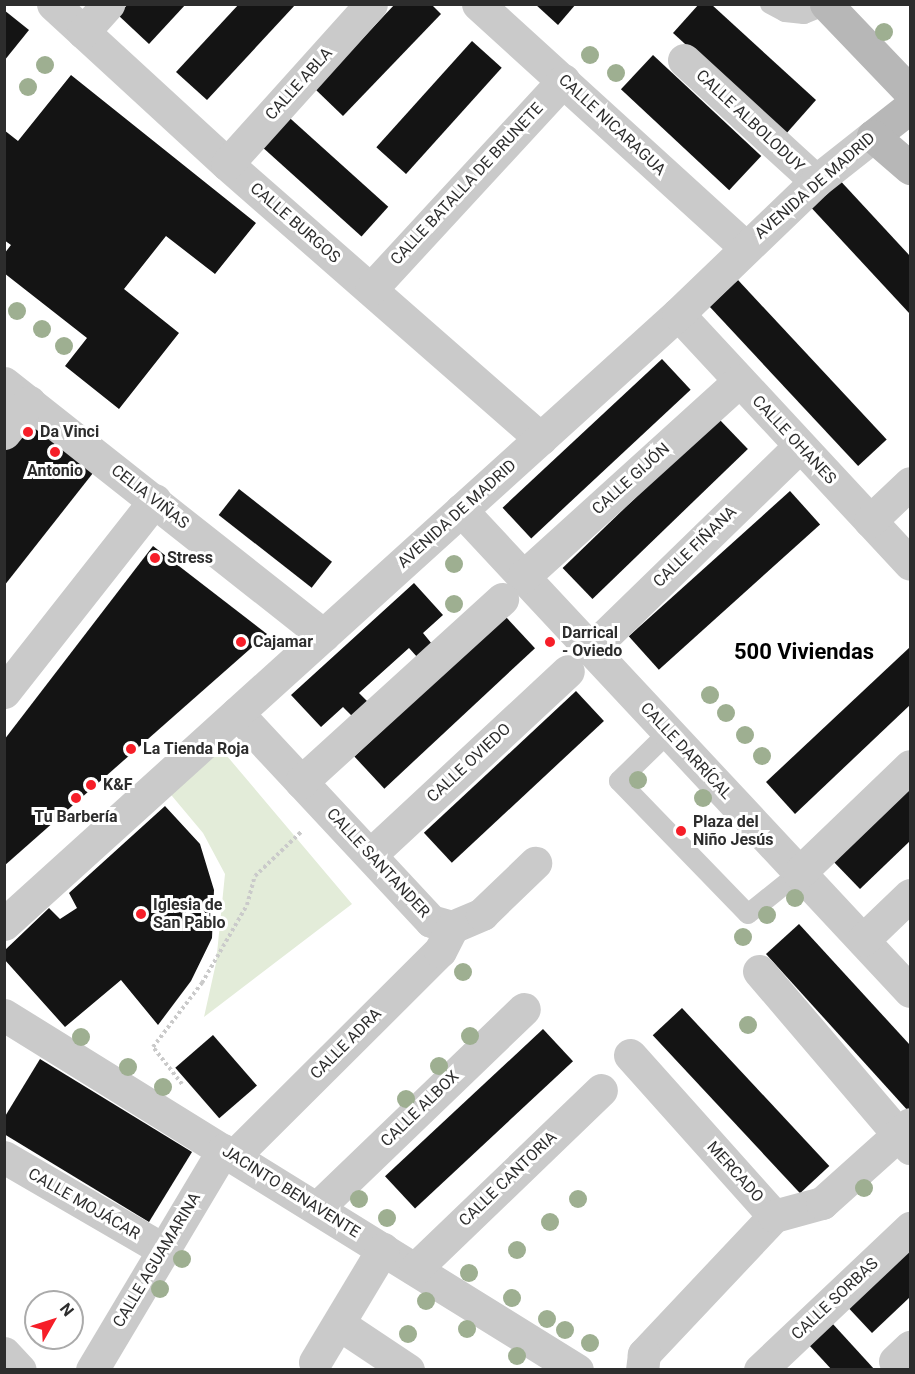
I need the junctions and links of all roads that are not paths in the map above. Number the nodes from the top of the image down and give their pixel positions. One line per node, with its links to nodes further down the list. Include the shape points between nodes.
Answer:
1 (53, 4): 7 (street, CALLE BURGOS)
2 (108, 4): 7 (street)
3 (371, 4): 13 (street, CALLE ABLA)
4 (478, 4): 9 (street, CALLE NICARAGUA)
5 (770, 4): 6 (lane, via 785,12 804,14)
6 (826, 4): 10 (main road)
7 (83, 32): 13 (street, CALLE BURGOS)
8 (684, 60): 15 (street, CALLE ALBOLODUY)
9 (564, 80): 16 (street, CALLE NICARAGUA); 17 (street, CALLE BATALLA DE BRUNETE)
10 (910, 92)
11 (910, 107): 12 (main road, AVENIDA DE MADRID)
12 (873, 136): 14 (main road); 15 (street, AVENIDA DE MADRID)
13 (227, 164): 17 (street, CALLE BURGOS)
14 (910, 168)
15 (816, 182): 16 (street, AVENIDA DE MADRID)
16 (745, 247): 18 (street, AVENIDA DE MADRID)
17 (371, 289): 22 (street, CALLE BURGOS)
18 (678, 314): 19 (street, CALLE OHANES); 22 (street, AVENIDA DE MADRID)
19 (739, 381): 23 (street, CALLE OHANES); 29 (street, CALLE GIJÓN)
20 (17, 393): 21 (street); 25 (street, CELIA VIÑAS)
21 (4, 433)
22 (541, 439): 26 (street, AVENIDA DE MADRID)
23 (800, 446): 27 (street, CALLE OHANES); 31 (street, CALLE FIÑANA)
24 (910, 483): 27 (street)
25 (155, 500): 30 (street, CELIA VIÑAS); 32 (street)
26 (461, 510): 29 (street, CALLE DARRÍCAL); 30 (street, AVENIDA DE MADRID)
27 (870, 521): 28 (street, CALLE OHANES)
28 (910, 564)
29 (513, 588): 31 (street, CALLE DARRÍCAL); 36 (street, CALLE GIJÓN)
30 (323, 635): 33 (street, AVENIDA DE MADRID)
31 (579, 660): 34 (street, CALLE DARRÍCAL); 37 (street, CALLE OVIEDO)
32 (4, 692)
33 (237, 713): 36 (street, CALLE SANTANDER); 41 (street, AVENIDA DE MADRID)
34 (669, 732): 39 (street, CALLE DARRÍCAL); 39 (lane, via 619,781 748,914)
35 (910, 766): 39 (street)
36 (302, 782): 37 (street, CALLE SANTANDER)
37 (370, 855): 42 (street, CALLE SANTANDER, via 431,921)
38 (535, 863): 42 (street, via 482,914)
39 (799, 873): 43 (street, CALLE DARRÍCAL)
40 (910, 895): 43 (street)
41 (4, 924)
42 (452, 927): 51 (street, CALLE ADRA, via 441,951)
43 (863, 940): 45 (street, CALLE DARRÍCAL)
44 (759, 971): 50 (street)
45 (910, 991)
46 (524, 1009): 53 (street, CALLE ALBOX)
47 (4, 1015): 51 (street, JACINTO BENAVENTE)
48 (630, 1055): 54 (street, MERCADO)
49 (601, 1090): 58 (street, CALLE CANTORIA)
50 (907, 1135): 54 (street, via 822,1203)
51 (228, 1154): 53 (street, JACINTO BENAVENTE); 56 (street, CALLE AGUAMARINA)
52 (4, 1158): 56 (street, CALLE MOJÁCAR)
53 (317, 1208): 57 (street, JACINTO BENAVENTE)
54 (774, 1216): 66 (street, MERCADO, via 644,1354)
55 (910, 1228): 67 (street, CALLE SORBAS)
56 (164, 1250): 63 (street, CALLE AGUAMARINA)
57 (383, 1250): 58 (street, JACINTO BENAVENTE); 59 (street)
58 (415, 1269): 65 (street, JACINTO BENAVENTE)
59 (339, 1324): 61 (street); 64 (street)
60 (4, 1353): 62 (street)
61 (318, 1367)
62 (20, 1370)
63 (92, 1370)
64 (408, 1370)
65 (577, 1370)
66 (642, 1370)
67 (760, 1370)

